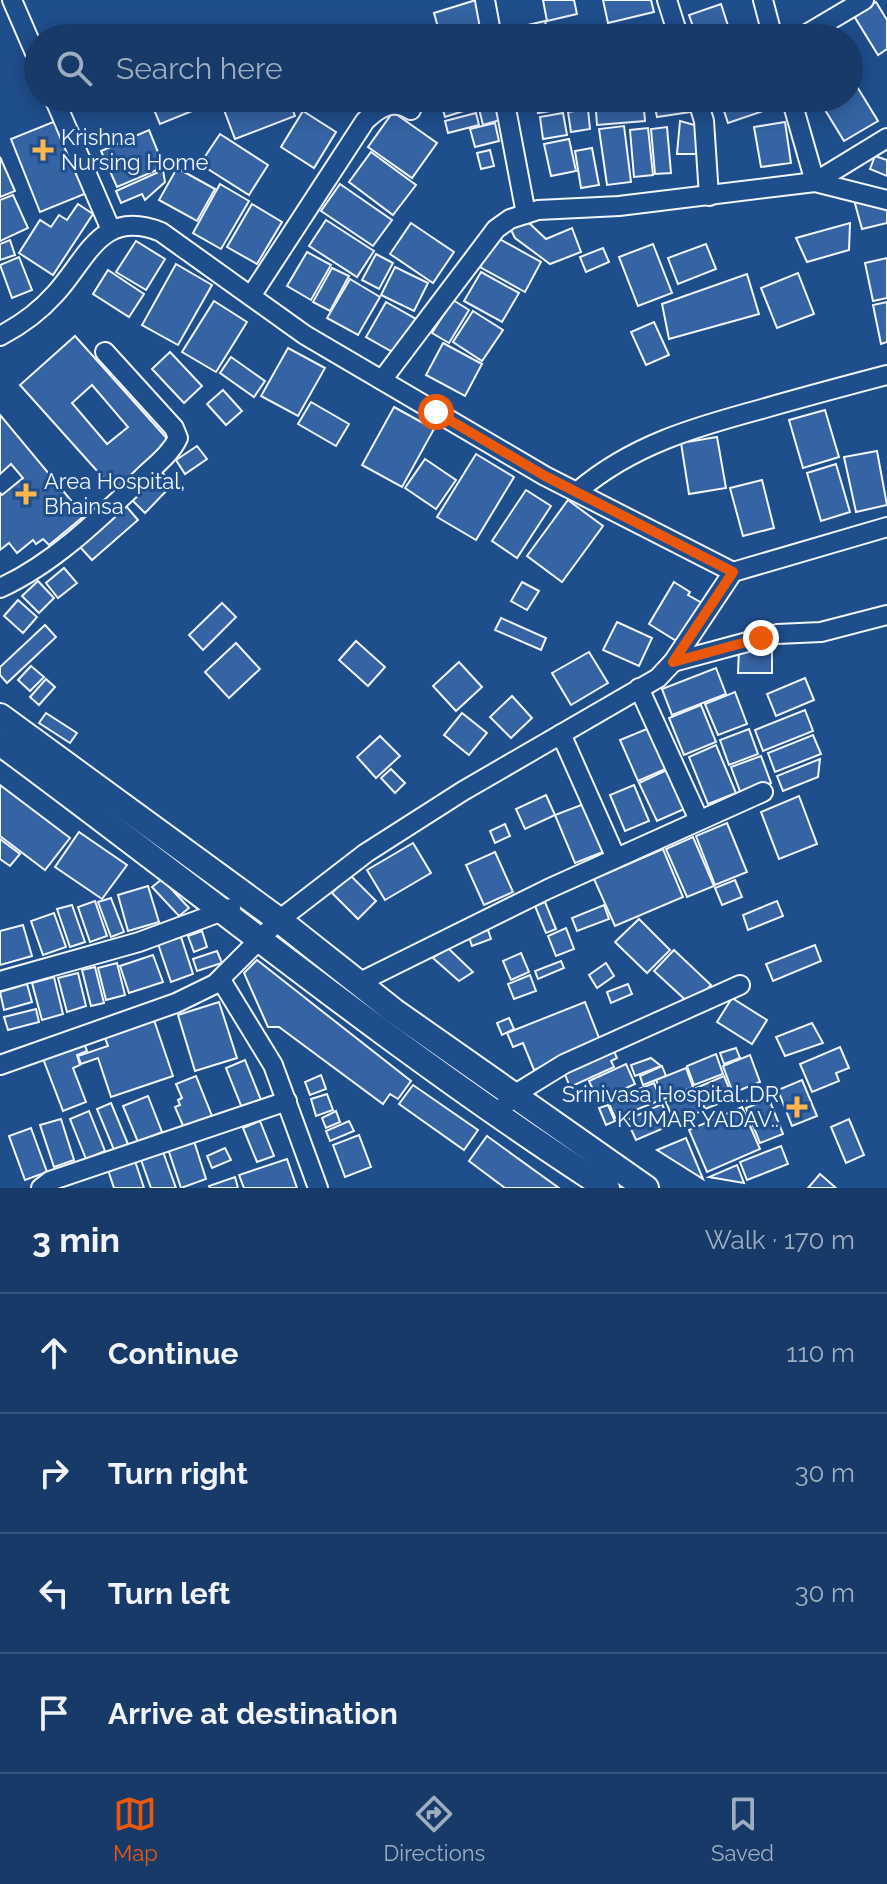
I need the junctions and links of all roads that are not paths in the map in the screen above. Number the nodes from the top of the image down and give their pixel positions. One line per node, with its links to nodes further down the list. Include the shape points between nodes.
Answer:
1 (12, 0): 10 (street)
2 (485, 0): 6 (street)
3 (667, 0): 7 (street)
4 (763, 0): 8 (street)
5 (864, 0): 9 (street)
6 (489, 24)
7 (675, 24)
8 (769, 24)
9 (824, 24)
10 (24, 28)
11 (60, 112): 21 (street)
12 (375, 112): 22 (street)
13 (507, 112): 20 (street)
14 (701, 112): 18 (street)
15 (795, 112): 17 (street)
16 (887, 138): 17 (street)
17 (815, 182): 18 (street); 19 (street)
18 (709, 196): 20 (street)
19 (887, 200)
20 (526, 214): 26 (street, via 496,229)
21 (111, 230): 22 (street, via 143,225 161,232); 23 (street, via 38,312)
22 (251, 296): 26 (street)
23 (0, 336)
24 (105, 352): 30 (street, via 178,438 115,503 44,563)
25 (887, 375): 27 (street, via 693,428 638,450)
26 (382, 380): 27 (street)
27 (578, 491): 29 (street)
28 (887, 527): 29 (street)
29 (733, 572): 32 (street)
30 (0, 588)
31 (887, 615): 32 (street, via 821,632 777,634)
32 (673, 662): 33 (street)
33 (639, 688): 35 (street); 38 (street)
34 (0, 716): 40 (street)
35 (561, 734): 39 (street); 42 (street, via 366,853)
36 (0, 743): 41 (street)
37 (763, 792): 38 (street)
38 (699, 820): 39 (street)
39 (616, 858): 46 (street)
40 (247, 897): 41 (street); 42 (street)
41 (226, 912): 43 (street); 45 (street)
42 (279, 920): 43 (street); 46 (street)
43 (259, 937): 44 (street); 51 (street)
44 (221, 980): 48 (street, via 176,1003); 50 (street, via 273,1065)
45 (0, 981)
46 (358, 983): 49 (street)
47 (740, 985): 49 (street, via 564,1064)
48 (0, 1065)
49 (512, 1096): 51 (street); 55 (street)
50 (287, 1101): 52 (street); 53 (street)
51 (497, 1116): 54 (street)
52 (41, 1188)
53 (318, 1188)
54 (607, 1188)
55 (646, 1188)

